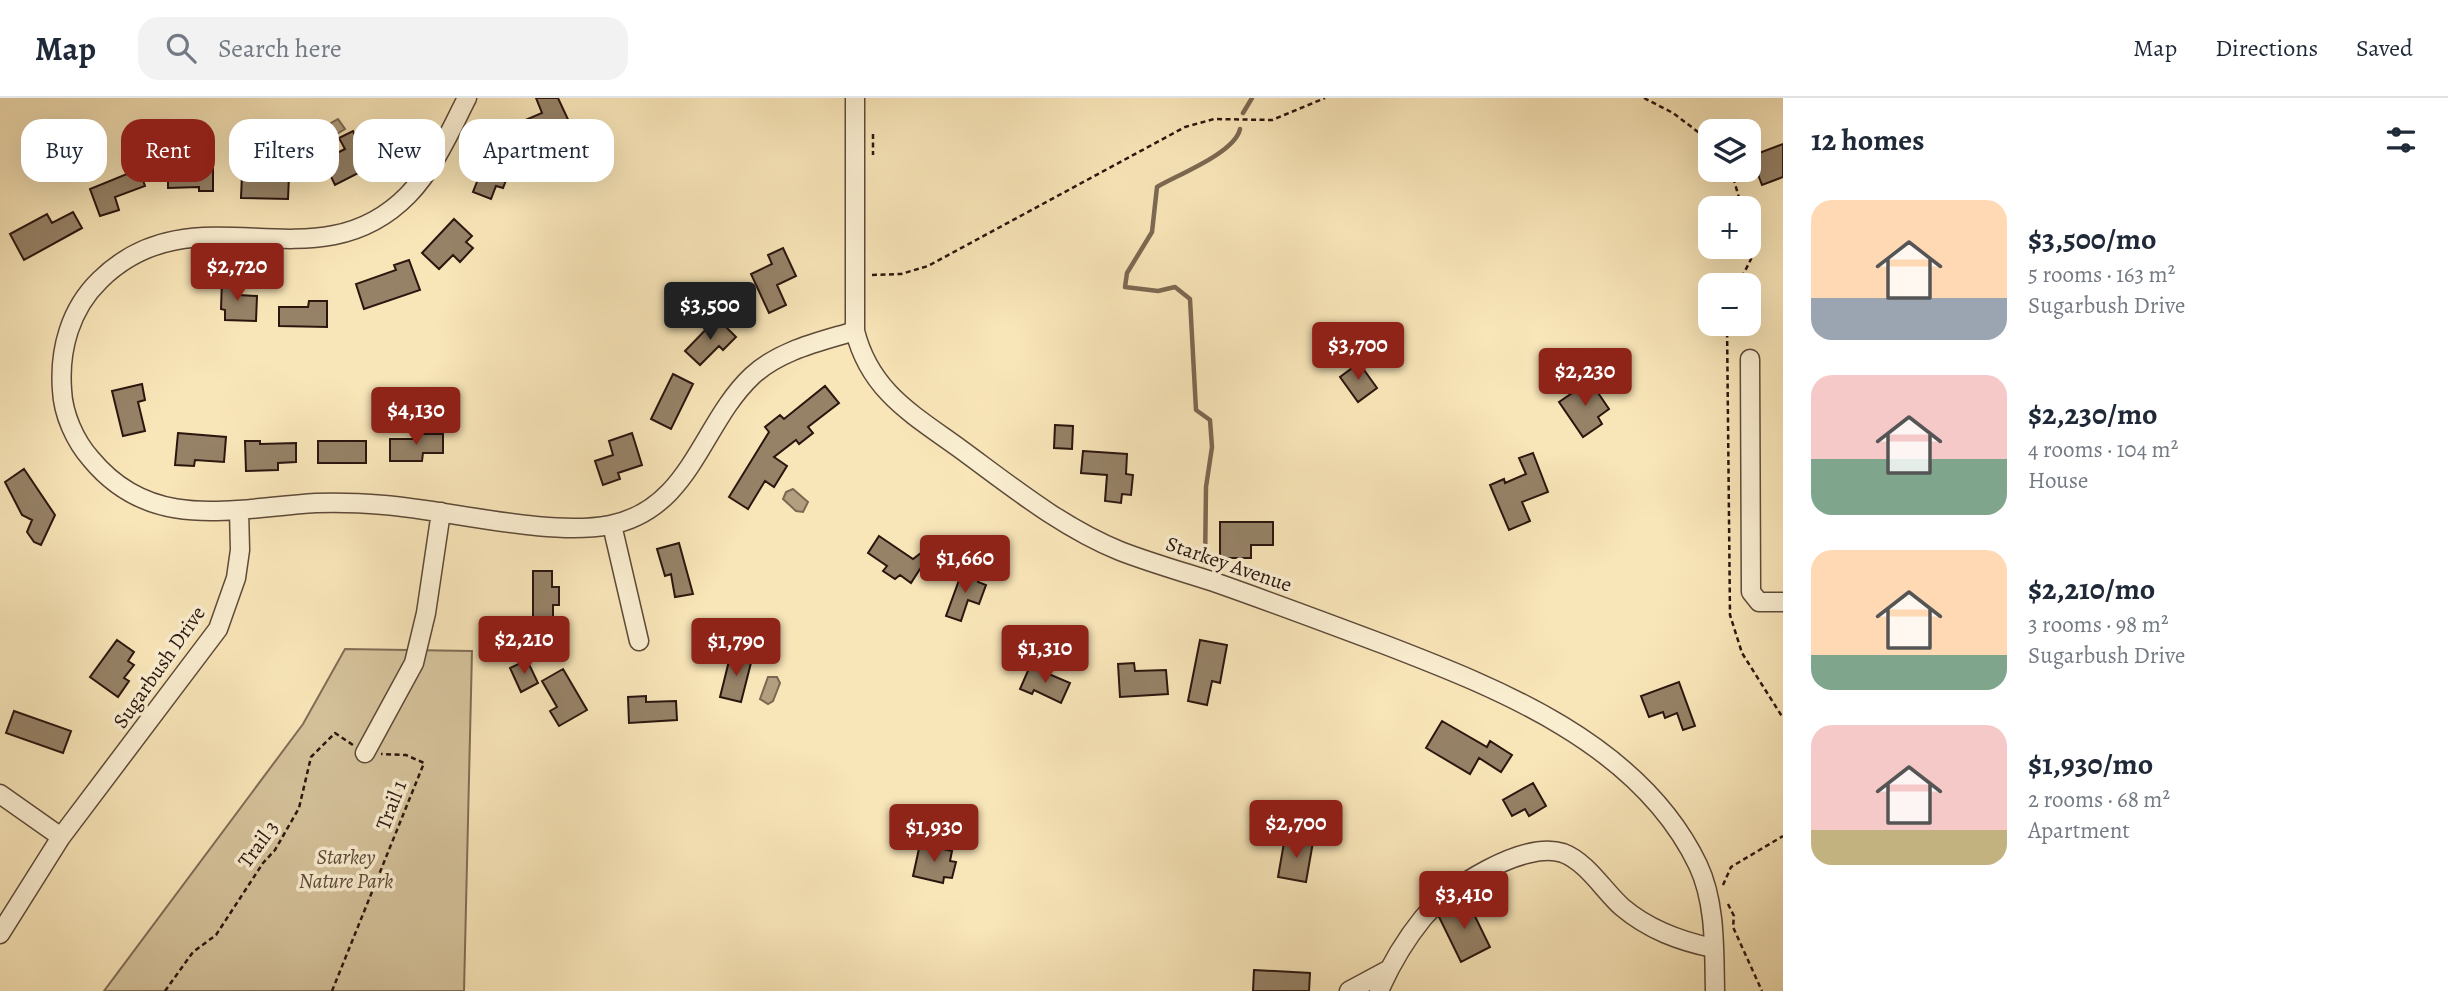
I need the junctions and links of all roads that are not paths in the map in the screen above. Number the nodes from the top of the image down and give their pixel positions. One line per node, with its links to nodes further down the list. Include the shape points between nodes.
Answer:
1 (467, 98): 5 (street, via 424,178 406,198 368,224 316,239 192,236 165,241 136,253 100,279 80,305 66,333 60,370 62,400 85,452 103,474 152,503 176,511)
2 (855, 98): 3 (street, Starkey Avenue)
3 (855, 331): 7 (street, via 765,365 736,395 676,486); 14 (street, Starkey Avenue, via 869,370 903,408 1043,510 1085,534 1486,685 1549,717 1604,755 1651,797 1688,848 1706,884)
4 (1750, 359): 8 (street, via 1751,592 1759,602)
5 (239, 510): 6 (street, via 359,503); 12 (street, Sugarbush Drive, via 236,578 218,629)
6 (441, 512): 7 (street, via 547,526); 10 (street, via 414,663)
7 (612, 525): 9 (street)
8 (1783, 602)
9 (639, 640)
10 (365, 753)
11 (0, 793): 12 (street)
12 (61, 837): 13 (street, Sugarbush Drive)
13 (0, 934)
14 (1713, 948): 15 (street, via 1658,931 1623,908 1566,854 1550,851 1528,853 1481,873 1444,898 1423,918); 18 (street, Starkey Avenue)
15 (1388, 970): 16 (street); 17 (street)
16 (1349, 991)
17 (1380, 991)
18 (1715, 991)

